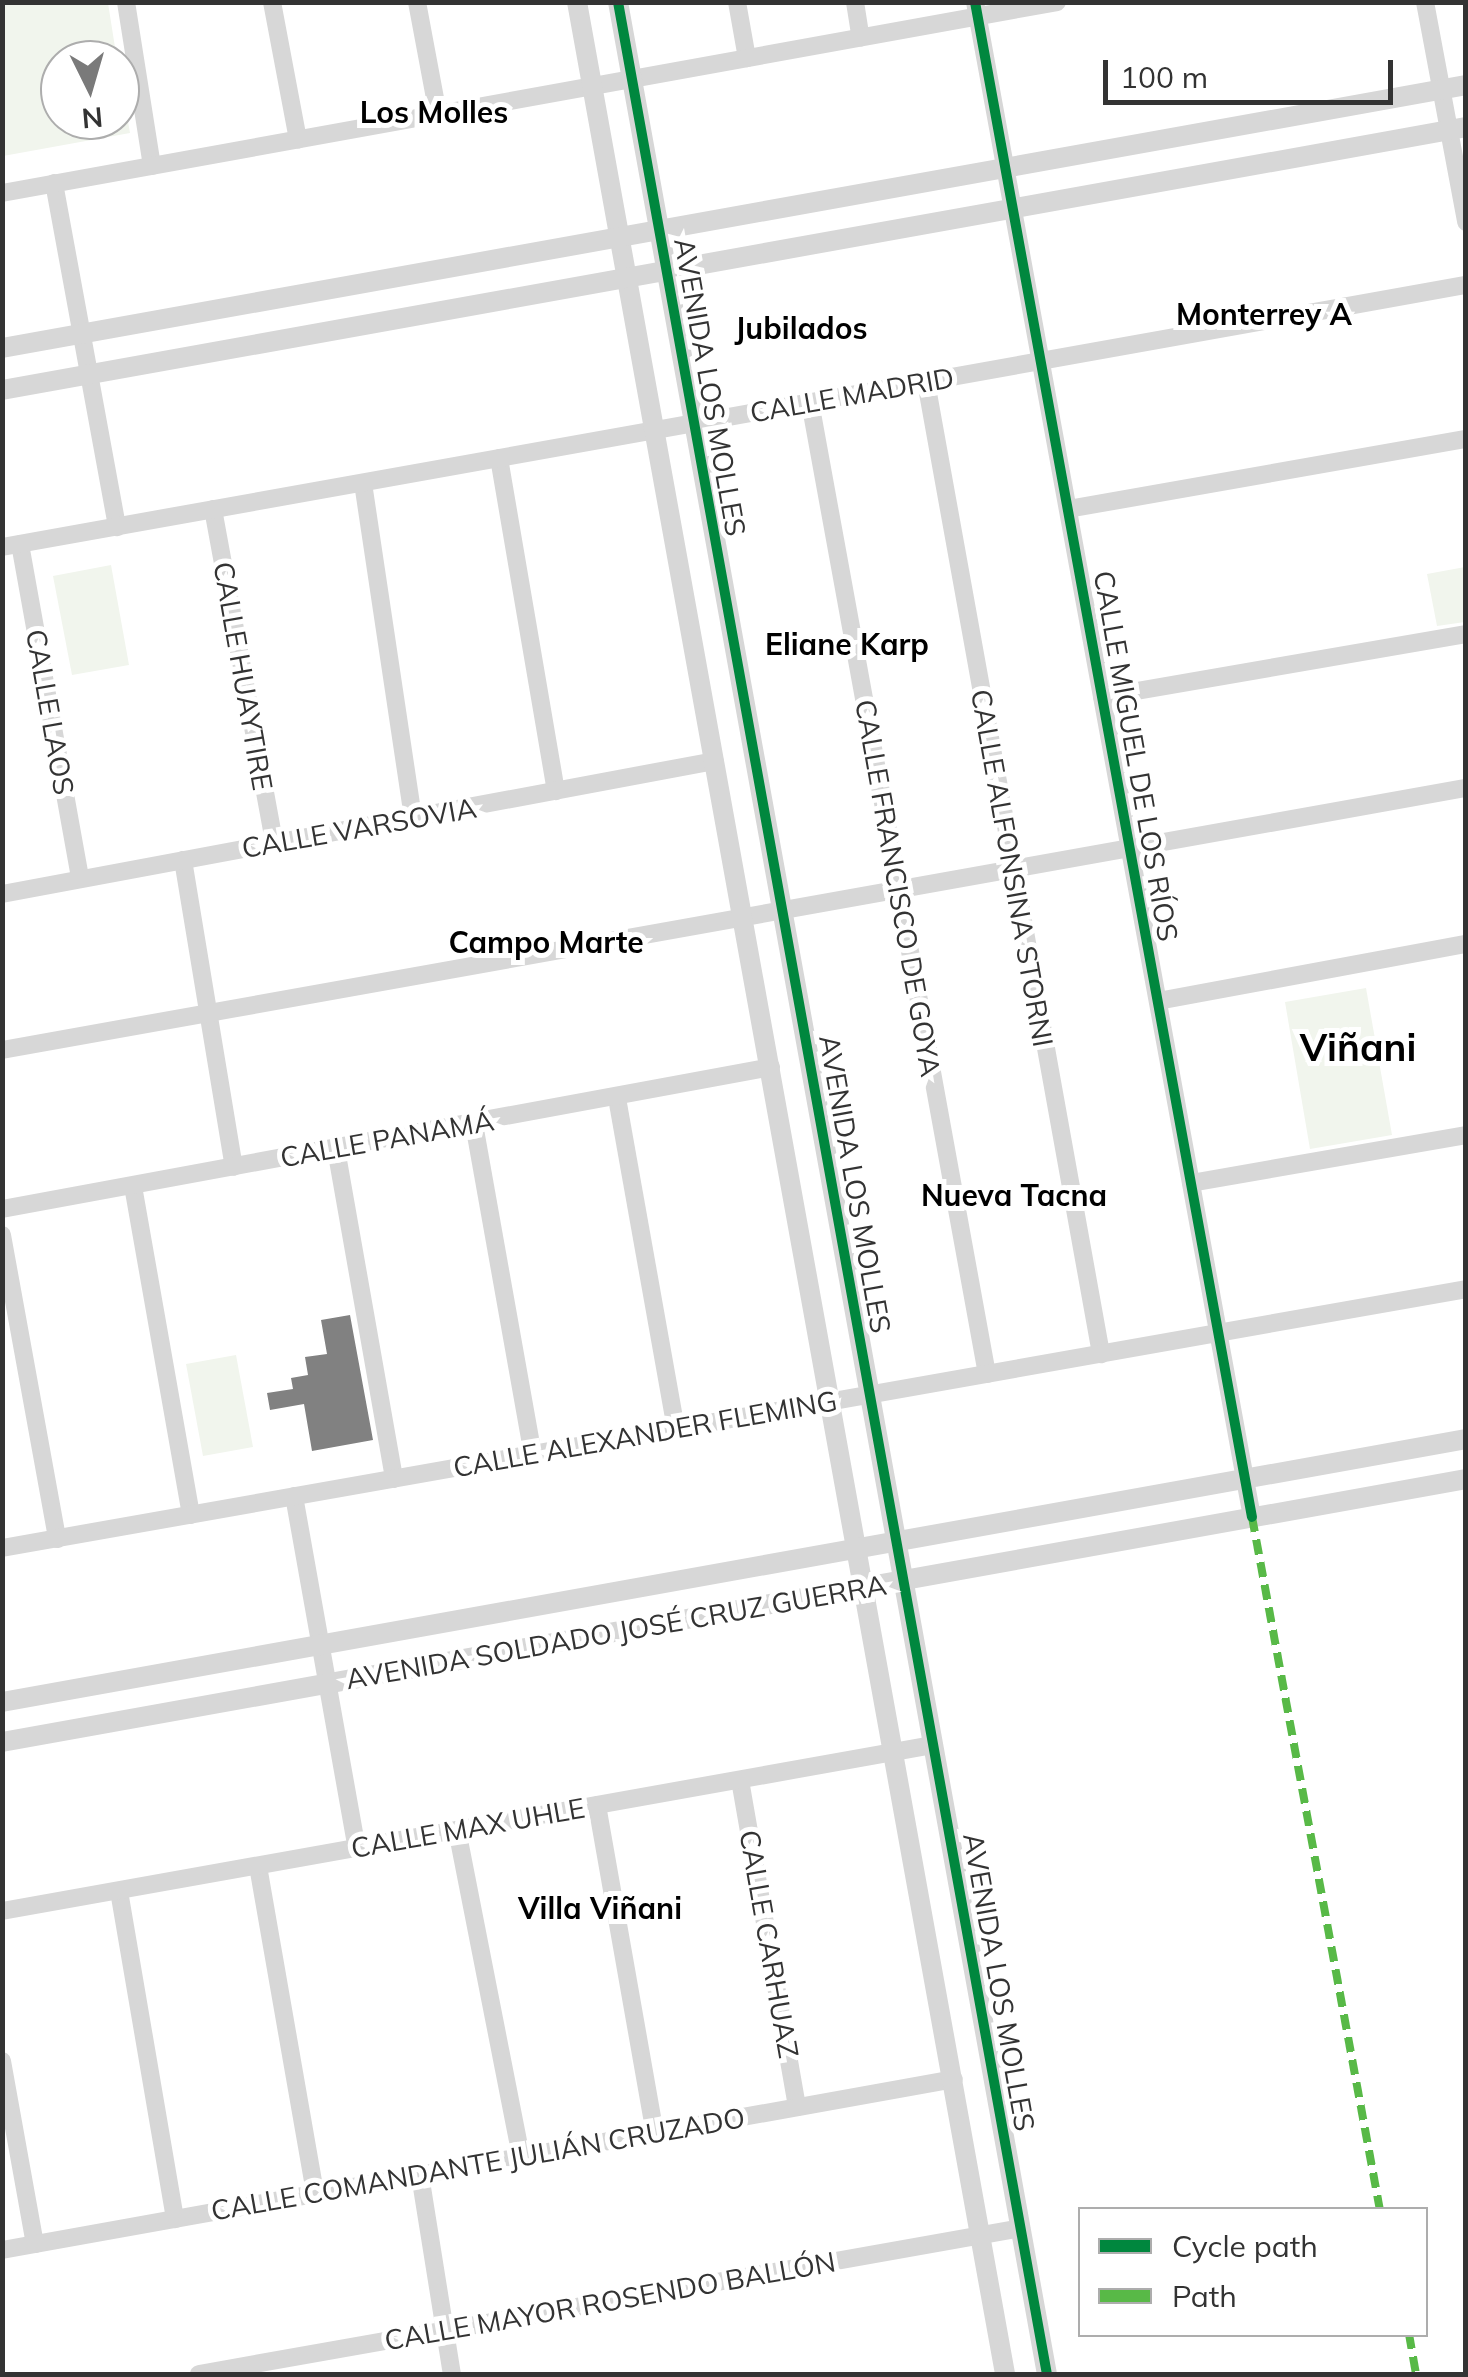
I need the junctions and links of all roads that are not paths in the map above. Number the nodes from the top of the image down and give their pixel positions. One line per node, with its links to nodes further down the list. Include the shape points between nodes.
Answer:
1 (126, 2): 20 (street)
2 (272, 2): 19 (street)
3 (417, 2): 17 (street)
4 (578, 2): 15 (street)
5 (618, 2): 13 (street, AVENIDA LOS MOLLES)
6 (737, 2): 12 (street)
7 (855, 2): 11 (street)
8 (1058, 2): 10 (street)
9 (1425, 2): 16 (street)
10 (977, 10): 11 (street); 21 (street, CALLE MIGUEL DE LOS RÍOS)
11 (861, 38): 12 (street)
12 (747, 58): 13 (street)
13 (632, 79): 15 (street); 26 (street, AVENIDA LOS MOLLES)
14 (1466, 85): 16 (street)
15 (593, 86): 17 (street); 27 (street)
16 (1441, 89): 18 (street); 21 (street)
17 (438, 114): 19 (street)
18 (1457, 128): 24 (street); 25 (street)
19 (298, 140): 20 (street)
20 (152, 166): 22 (street)
21 (1006, 168): 24 (street, CALLE MIGUEL DE LOS RÍOS); 26 (street)
22 (54, 184): 23 (street); 31 (street)
23 (2, 193)
24 (1013, 208): 28 (street); 33 (street, CALLE MIGUEL DE LOS RÍOS)
25 (1466, 222)
26 (659, 230): 27 (street); 28 (street, AVENIDA LOS MOLLES)
27 (620, 237): 29 (street); 31 (street)
28 (666, 271): 29 (street); 38 (street, AVENIDA LOS MOLLES)
29 (628, 278): 34 (street); 39 (street)
30 (1466, 285): 33 (street, CALLE MADRID)
31 (82, 334): 32 (street); 34 (street)
32 (2, 348)
33 (1041, 361): 35 (street, CALLE MADRID); 44 (street, CALLE MIGUEL DE LOS RÍOS)
34 (89, 374): 36 (street); 45 (street)
35 (926, 382): 37 (street, CALLE MADRID); 56 (street, CALLE ALFONSINA STORNI)
36 (2, 390)
37 (810, 402): 38 (street, CALLE MADRID); 58 (street, CALLE FRANCISCO DE GOYA)
38 (694, 423): 39 (street, CALLE MADRID); 60 (street, AVENIDA LOS MOLLES)
39 (655, 430): 41 (street, CALLE MADRID); 49 (street)
40 (1466, 439): 44 (street)
41 (499, 458): 42 (street, CALLE MADRID); 51 (street)
42 (363, 483): 43 (street, CALLE MADRID); 52 (street)
43 (212, 509): 45 (street, CALLE MADRID); 53 (street, CALLE HUAYTIRE)
44 (1068, 509): 48 (street, CALLE MIGUEL DE LOS RÍOS)
45 (117, 527): 46 (street, CALLE MADRID)
46 (11, 546): 57 (street, CALLE LAOS)
47 (1466, 634): 48 (street)
48 (1102, 697): 54 (street, CALLE MIGUEL DE LOS RÍOS)
49 (715, 762): 51 (street, CALLE VARSOVIA); 61 (street)
50 (1466, 788): 54 (street)
51 (556, 791): 52 (street, CALLE VARSOVIA)
52 (413, 818): 53 (street, CALLE VARSOVIA)
53 (274, 843): 55 (street, CALLE VARSOVIA)
54 (1130, 847): 56 (street); 63 (street, CALLE MIGUEL DE LOS RÍOS)
55 (183, 860): 57 (street, CALLE VARSOVIA); 64 (street)
56 (1012, 868): 58 (street); 78 (street, CALLE ALFONSINA STORNI)
57 (80, 879): 59 (street, CALLE VARSOVIA)
58 (898, 889): 60 (street); 79 (street, CALLE FRANCISCO DE GOYA)
59 (2, 894)
60 (782, 910): 61 (street); 80 (street, AVENIDA LOS MOLLES)
61 (743, 916): 64 (street); 66 (street)
62 (1466, 944): 63 (street)
63 (1158, 1002): 72 (street, CALLE MIGUEL DE LOS RÍOS)
64 (207, 1013): 65 (street); 71 (street)
65 (2, 1050)
66 (771, 1068): 67 (street, CALLE PANAMÁ); 81 (street)
67 (617, 1098): 68 (street, CALLE PANAMÁ); 82 (street)
68 (474, 1124): 70 (street, CALLE PANAMÁ); 84 (street)
69 (1466, 1135): 72 (street)
70 (336, 1149): 71 (street, CALLE PANAMÁ); 85 (street)
71 (234, 1168): 73 (street, CALLE PANAMÁ)
72 (1191, 1183): 77 (street, CALLE MIGUEL DE LOS RÍOS)
73 (132, 1186): 74 (street, CALLE PANAMÁ); 89 (street)
74 (2, 1209)
75 (2, 1236): 91 (street)
76 (1466, 1289): 77 (street, CALLE ALEXANDER FLEMING)
77 (1218, 1333): 78 (street, CALLE ALEXANDER FLEMING); 86 (street, CALLE MIGUEL DE LOS RÍOS)
78 (1101, 1354): 79 (street, CALLE ALEXANDER FLEMING)
79 (987, 1374): 80 (street, CALLE ALEXANDER FLEMING)
80 (870, 1395): 81 (street, CALLE ALEXANDER FLEMING); 92 (street, AVENIDA LOS MOLLES)
81 (831, 1401): 82 (street, CALLE ALEXANDER FLEMING); 94 (street)
82 (676, 1429): 84 (street, CALLE ALEXANDER FLEMING)
83 (1466, 1439): 86 (street, AVENIDA SOLDADO JOSÉ CRUZ GUERRA)
84 (533, 1454): 85 (street, CALLE ALEXANDER FLEMING)
85 (394, 1479): 88 (street, CALLE ALEXANDER FLEMING)
86 (1245, 1479): 90 (street, CALLE MIGUEL DE LOS RÍOS); 92 (street, AVENIDA SOLDADO JOSÉ CRUZ GUERRA)
87 (1466, 1479): 90 (street, AVENIDA SOLDADO JOSÉ CRUZ GUERRA)
88 (294, 1496): 89 (street, CALLE ALEXANDER FLEMING); 97 (street)
89 (191, 1515): 91 (street, CALLE ALEXANDER FLEMING)
90 (1252, 1517): 95 (street, AVENIDA SOLDADO JOSÉ CRUZ GUERRA)
91 (56, 1539): 93 (street, CALLE ALEXANDER FLEMING)
92 (896, 1541): 94 (street, AVENIDA SOLDADO JOSÉ CRUZ GUERRA); 95 (street, AVENIDA LOS MOLLES)
93 (2, 1548)
94 (858, 1548): 96 (street); 97 (street, AVENIDA SOLDADO JOSÉ CRUZ GUERRA)
95 (904, 1580): 96 (street, AVENIDA SOLDADO JOSÉ CRUZ GUERRA); 101 (street, AVENIDA LOS MOLLES)
96 (864, 1587): 98 (street, AVENIDA SOLDADO JOSÉ CRUZ GUERRA); 102 (street)
97 (321, 1645): 98 (street); 99 (street, AVENIDA SOLDADO JOSÉ CRUZ GUERRA)
98 (328, 1684): 100 (street, AVENIDA SOLDADO JOSÉ CRUZ GUERRA); 106 (street)
99 (2, 1702)
100 (2, 1742)
101 (934, 1745): 102 (street, CALLE MAX UHLE); 118 (street, AVENIDA LOS MOLLES)
102 (892, 1752): 103 (street, CALLE MAX UHLE); 111 (street)
103 (740, 1780): 104 (street, CALLE MAX UHLE); 112 (street, CALLE CARHUAZ)
104 (598, 1805): 105 (street, CALLE MAX UHLE); 113 (street)
105 (458, 1830): 106 (street, CALLE MAX UHLE); 114 (street)
106 (357, 1848): 107 (street, CALLE MAX UHLE)
107 (258, 1866): 108 (street, CALLE MAX UHLE); 116 (street)
108 (119, 1891): 109 (street, CALLE MAX UHLE); 117 (street)
109 (2, 1912)
110 (2, 2060): 120 (street)
111 (954, 2079): 112 (street, CALLE COMANDANTE JULIÁN CRUZADO); 119 (street)
112 (797, 2107): 113 (street, CALLE COMANDANTE JULIÁN CRUZADO)
113 (655, 2132): 114 (street, CALLE COMANDANTE JULIÁN CRUZADO)
114 (521, 2157): 115 (street, CALLE COMANDANTE JULIÁN CRUZADO)
115 (420, 2175): 116 (street, CALLE COMANDANTE JULIÁN CRUZADO); 122 (street)
116 (315, 2194): 117 (street, CALLE COMANDANTE JULIÁN CRUZADO)
117 (175, 2219): 120 (street, CALLE COMANDANTE JULIÁN CRUZADO)
118 (1021, 2228): 119 (street, CALLE MAYOR ROSENDO BALLÓN); 126 (street, AVENIDA LOS MOLLES)
119 (982, 2235): 122 (street, CALLE MAYOR ROSENDO BALLÓN); 125 (street)
120 (35, 2244): 121 (street, CALLE COMANDANTE JULIÁN CRUZADO)
121 (2, 2250)
122 (445, 2331): 123 (street, CALLE MAYOR ROSENDO BALLÓN); 124 (street)
123 (200, 2374)
124 (452, 2374)
125 (1005, 2374)
126 (1048, 2374)

